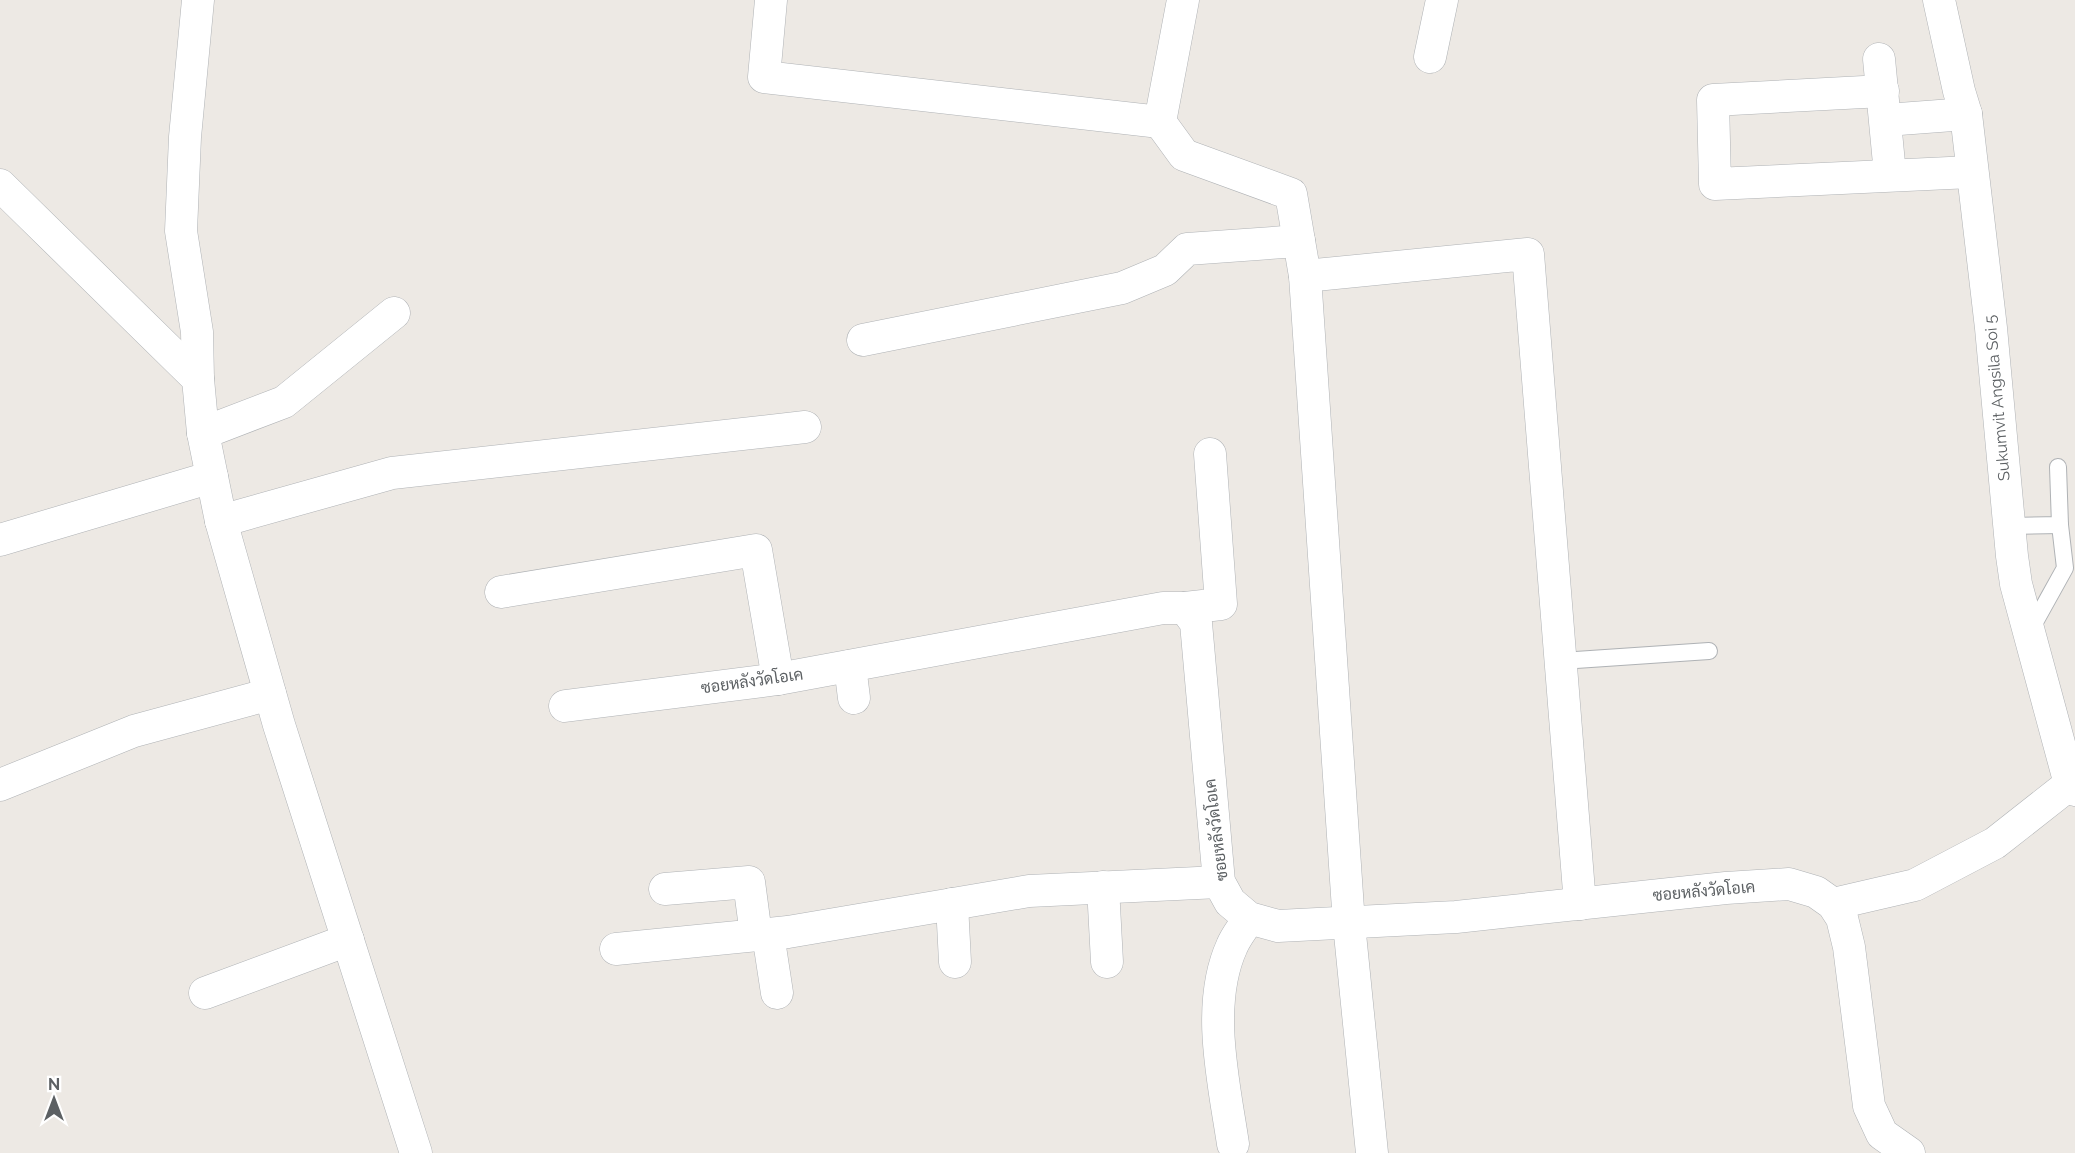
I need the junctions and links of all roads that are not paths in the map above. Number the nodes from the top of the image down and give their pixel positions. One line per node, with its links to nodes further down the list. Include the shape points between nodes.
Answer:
1 (198, 0): 18 (street, via 185,137 182,231 197,332)
2 (771, 0): 10 (street, via 764,77)
3 (1183, 0): 10 (street)
4 (1442, 0): 6 (street)
5 (1939, 0): 9 (street, Sukumvit Angsila Soi 5)
6 (1430, 57)
7 (1879, 59): 8 (street)
8 (1884, 106): 9 (street); 12 (street); 12 (street, via 1713,100 1715,184)
9 (1966, 114): 11 (street, Sukumvit Angsila Soi 5)
10 (1160, 122): 14 (street, via 1184,155 1291,195)
11 (1971, 172): 12 (street); 26 (street, Sukumvit Angsila Soi 5, via 1991,328)
12 (1890, 174)
13 (0, 185): 18 (street)
14 (1299, 241): 15 (street); 17 (street, via 1187,249 1165,270 1122,288)
15 (1305, 276): 32 (street, via 1528,254); 47 (street)
16 (394, 313): 20 (street, via 284,402)
17 (863, 340)
18 (198, 378): 20 (street)
19 (805, 427): 24 (street, via 392,473)
20 (203, 433): 23 (street)
21 (1210, 454): 29 (street, via 1221,604)
22 (2058, 467): 25 (lane)
23 (212, 477): 24 (street); 27 (street)
24 (221, 521): 35 (street)
25 (2060, 525): 26 (lane); 30 (lane, via 2065,568)
26 (2009, 526): 30 (street, Sukumvit Angsila Soi 5, via 2016,584)
27 (0, 540)
28 (501, 592): 34 (street, via 756,550)
29 (1185, 608): 33 (street, ซอยหลังวัดโอเค, via 1164,608); 40 (street, ซอยหลังวัดโอเค, via 1196,623)
30 (2029, 632): 39 (street, Sukumvit Angsila Soi 5)
31 (1709, 651): 32 (lane)
32 (1561, 661): 44 (street)
33 (850, 666): 34 (street, ซอยหลังวัดโอเค); 36 (street)
34 (778, 679): 37 (street, ซอยหลังวัดโอเค)
35 (270, 694): 38 (street, via 135,731); 49 (street)
36 (854, 698)
37 (565, 706)
38 (0, 785)
39 (2073, 787): 45 (street, via 1995,843 1915,885)
40 (1219, 882): 41 (street); 46 (street, ซอยหลังวัดโอเค, via 1230,902)
41 (1103, 887): 43 (street, via 1029,891); 52 (street)
42 (665, 889): 48 (street, via 750,882)
43 (952, 904): 48 (street); 51 (street)
44 (1580, 904): 45 (street, ซอยหลังวัดโอเค, via 1789,884 1816,892); 47 (street, ซอยหลังวัดโอเค)
45 (1833, 904): 58 (street, via 1842,918 1850,947 1869,1106 1882,1134)
46 (1249, 918): 47 (street, ซอยหลังวัดโอเค, via 1278,926); 55 (street, via 1232,946 1220,982 1219,1042)
47 (1349, 924): 57 (street)
48 (762, 934): 50 (street); 54 (street)
49 (348, 940): 53 (street); 56 (street)
50 (616, 949)
51 (955, 962)
52 (1107, 962)
53 (205, 993)
54 (777, 993)
55 (1233, 1144)
56 (416, 1153)
57 (1372, 1153)
58 (1909, 1153)

